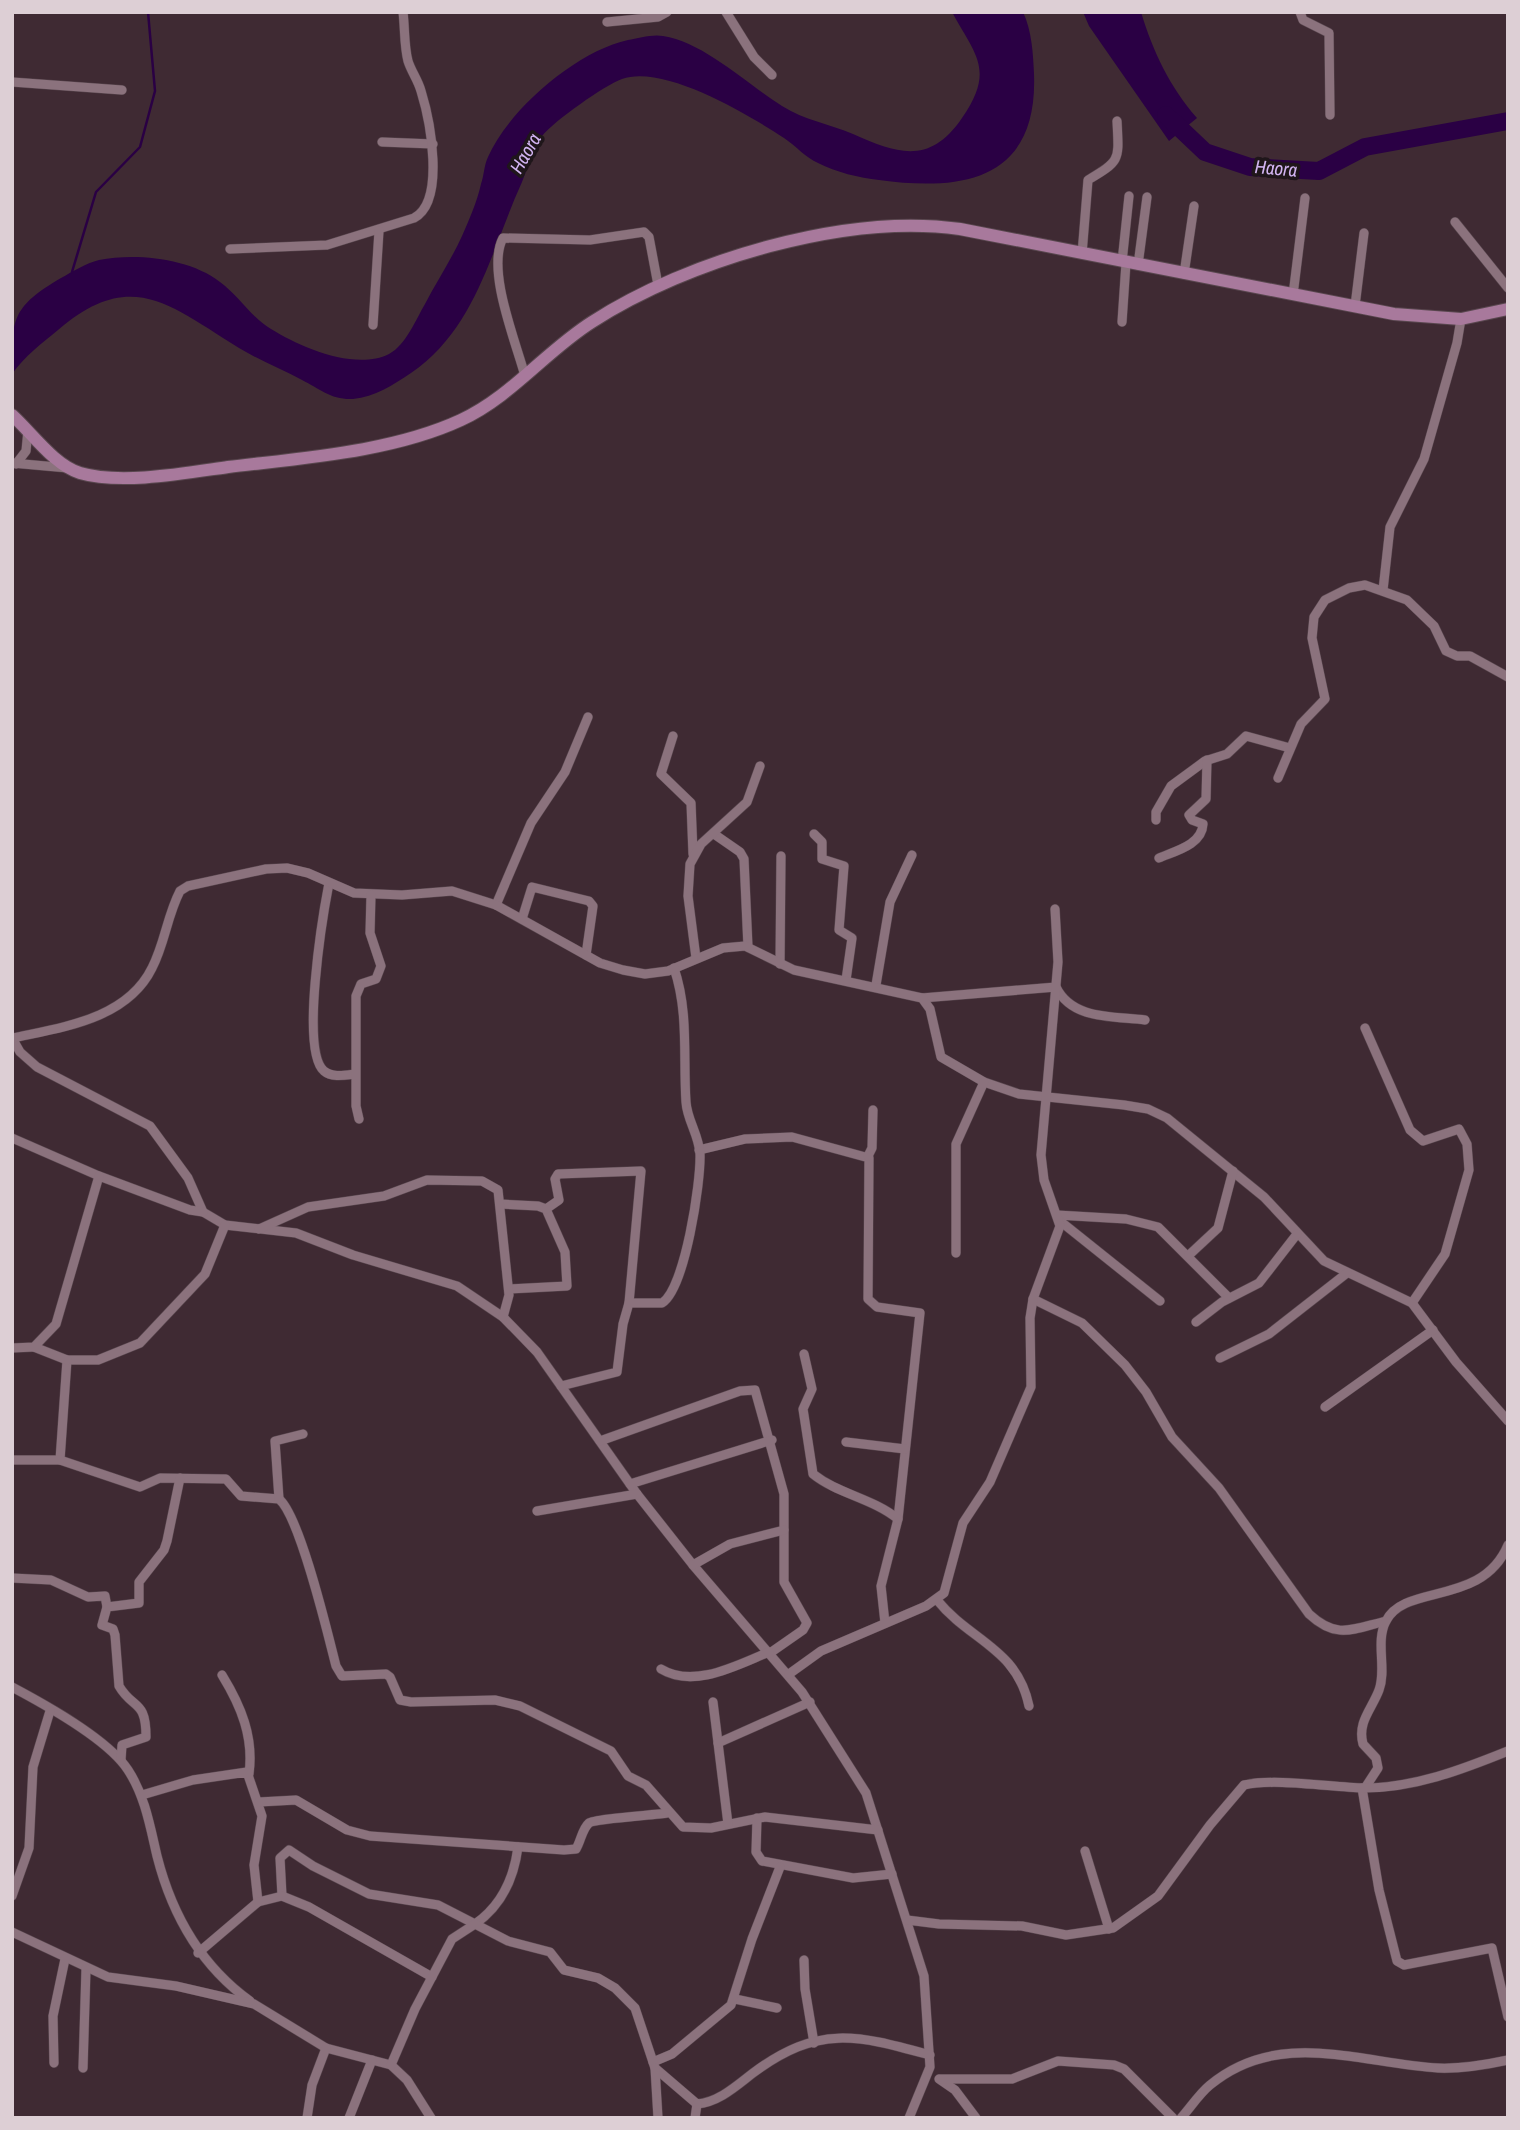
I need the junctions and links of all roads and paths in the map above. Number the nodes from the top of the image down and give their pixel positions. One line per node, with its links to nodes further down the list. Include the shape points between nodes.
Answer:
1 (403, 12): 12 (street, via 407,59 421,89)
2 (667, 12): 5 (street)
3 (726, 12): 6 (street, via 754,57)
4 (1300, 12): 9 (street, via 1303,20 1329,33)
5 (607, 22)
6 (772, 75)
7 (12, 82): 8 (street)
8 (122, 90)
9 (1330, 115)
10 (1117, 121): 21 (street, via 1118,147 1111,166 1088,180)
11 (383, 142): 12 (street)
12 (433, 144): 18 (street, via 425,210)
13 (1129, 196): 22 (street)
14 (1147, 197): 22 (street)
15 (1305, 198): 26 (street)
16 (1194, 206): 23 (street)
17 (1455, 222): 25 (street)
18 (379, 231): 20 (street, via 306,248); 31 (street)
19 (1364, 233): 27 (street)
20 (230, 249)
21 (1082, 254): 22 (street); 24 (street, via 939,226 882,226 754,252)
22 (1129, 263): 23 (street); 30 (street)
23 (1184, 274): 26 (street)
24 (658, 285): 32 (street, via 590,323); 32 (street, via 649,237 644,232 590,240 503,237 499,248 501,285)
25 (1508, 288)
26 (1293, 295): 27 (street)
27 (1355, 306): 29 (street)
28 (1508, 309): 29 (street)
29 (1461, 319): 37 (street, via 1424,459 1390,527)
30 (1122, 321)
31 (373, 325)
32 (525, 376): 36 (street, via 463,420 404,439 306,457 159,475 91,475)
33 (12, 415): 34 (street)
34 (26, 428): 35 (street, via 26,451); 36 (street)
35 (14, 463): 36 (street)
36 (68, 468)
37 (1383, 590): 38 (street, via 1424,614 1446,651 1470,656); 41 (street, via 1365,585 1349,588 1325,600 1314,617 1312,638 1325,699 1301,724)
38 (1508, 677)
39 (588, 716): 54 (street, via 565,772 531,823)
40 (673, 736): 49 (street, via 661,770 691,803)
41 (1290, 748): 42 (street, via 1246,736 1227,754); 44 (street)
42 (1208, 760): 45 (street, via 1171,786); 51 (street, via 1206,799 1189,815 1203,824 1200,834 1192,844)
43 (760, 766): 46 (street, via 751,797)
44 (1278, 778)
45 (1156, 820)
46 (714, 834): 49 (street); 57 (street, via 744,859)
47 (814, 834): 62 (street, via 822,842 822,859 844,866 839,930 852,938)
48 (912, 855): 63 (street, via 890,902)
49 (693, 856): 59 (street, via 687,888)
50 (781, 856): 60 (street)
51 (1158, 858)
52 (329, 883): 53 (street); 68 (street, via 298,870 266,869 188,886 173,904 153,967 137,990 88,1021); 69 (street, via 317,956 316,1054 321,1070 329,1075)
53 (371, 895): 54 (street, via 452,891); 69 (street, via 370,933 381,966 376,979 360,984 356,996)
54 (496, 905): 56 (street)
55 (1055, 909): 64 (street)
56 (522, 919): 58 (street); 58 (street, via 532,887 589,901 593,906)
57 (748, 947): 59 (street, via 730,946); 60 (street)
58 (586, 955): 61 (street, via 645,974)
59 (696, 958): 61 (street)
60 (780, 964): 62 (street)
61 (674, 968): 75 (street, via 685,1027 686,1108)
62 (846, 980): 63 (street)
63 (876, 985): 65 (street)
64 (1056, 987): 65 (street); 66 (street, via 1063,1001 1076,1010); 71 (street)
65 (922, 998): 70 (street, via 940,1057)
66 (1145, 1020)
67 (1365, 1028): 94 (street, via 1410,1130 1423,1141 1459,1129 1467,1144 1469,1170 1445,1254)
68 (12, 1038): 81 (street, via 37,1067 150,1126 188,1178)
69 (355, 1074): 73 (street)
70 (984, 1082): 71 (street); 86 (street, via 957,1144)
71 (1045, 1098): 77 (street, via 1158,1113); 82 (street, via 1042,1168)
72 (873, 1110): 76 (street)
73 (359, 1119)
74 (12, 1138): 78 (street)
75 (699, 1150): 76 (street, via 745,1139 792,1136); 93 (street, via 691,1225 672,1294 662,1303)
76 (868, 1156): 112 (street, via 869,1298 877,1307 920,1312)
77 (1233, 1171): 85 (street); 87 (street, via 1218,1228)
78 (99, 1176): 81 (street); 98 (street, via 56,1324)
79 (500, 1204): 80 (street); 84 (street, via 493,1185 439,1178 384,1196 308,1207); 89 (street)
80 (546, 1209): 89 (street, via 565,1252 569,1283 559,1288); 93 (street, via 559,1200 558,1174 641,1171)
81 (203, 1212): 83 (street)
82 (1058, 1218): 87 (street, via 1126,1219 1158,1227); 91 (street, via 1060,1232); 92 (street)
83 (225, 1225): 84 (street); 102 (street, via 205,1274 140,1343 98,1360)
84 (257, 1230): 95 (street, via 307,1236 353,1255 443,1281 471,1293)
85 (1297, 1234): 88 (street, via 1324,1261); 90 (street, via 1259,1283)
86 (957, 1253)
87 (1189, 1255): 90 (street)
88 (1347, 1273): 94 (street); 101 (street, via 1269,1334)
89 (509, 1289): 95 (street)
90 (1229, 1298): 96 (street)
91 (1033, 1300): 125 (street, via 1031,1387 990,1482 963,1522 949,1580); 127 (street, via 1082,1323 1125,1365 1172,1437 1219,1488 1322,1626 1349,1630)
92 (1160, 1301)
93 (628, 1303): 103 (street, via 617,1372)
94 (1412, 1303): 97 (street)
95 (503, 1317): 103 (street, via 537,1352)
96 (1196, 1322)
97 (1433, 1330): 105 (street); 106 (street)
98 (34, 1347): 99 (street); 102 (street)
99 (12, 1348)
100 (804, 1354): 120 (street, via 812,1385 803,1409 813,1474 884,1507)
101 (1220, 1358)
102 (67, 1360): 114 (street)
103 (561, 1386): 110 (street)
104 (1508, 1403): 106 (street)
105 (1325, 1407)
106 (1499, 1410): 107 (street)
107 (1508, 1422)
108 (303, 1434): 118 (street, via 275,1441)
109 (772, 1440): 110 (street, via 753,1388); 116 (street); 121 (street, via 784,1494)
110 (600, 1441): 116 (street)
111 (846, 1442): 112 (street)
112 (905, 1449): 120 (street)
113 (12, 1460): 114 (street)
114 (60, 1460): 115 (street, via 140,1487 160,1478)
115 (180, 1478): 118 (street, via 226,1479 241,1496); 126 (street, via 167,1541 139,1582 139,1603)
116 (630, 1484): 117 (street)
117 (637, 1493): 119 (street); 123 (street)
118 (279, 1499): 145 (street, via 289,1512 312,1575 342,1676 386,1674 400,1700 411,1702 495,1700 520,1706 611,1751 628,1776 646,1785)
119 (537, 1511)
120 (898, 1519): 128 (street, via 881,1586)
121 (784, 1530): 123 (street, via 730,1544); 129 (street, via 784,1582 807,1623)
122 (1508, 1545): 127 (street, via 1496,1567 1477,1581 1417,1600)
123 (693, 1565): 129 (street)
124 (12, 1578): 126 (street, via 51,1580 88,1597 104,1596)
125 (937, 1600): 128 (street); 136 (street, via 948,1614 1003,1654 1017,1674)
126 (107, 1608): 140 (street, via 102,1625 113,1629 115,1635 119,1686 142,1708 147,1735 122,1745)
127 (1386, 1620): 142 (street, via 1380,1689 1362,1728 1363,1744 1376,1758 1378,1768)
128 (885, 1623): 131 (street, via 821,1651)
129 (769, 1652): 130 (street, via 704,1675 681,1676); 131 (street)
130 (661, 1669)
131 (789, 1674): 135 (street)
132 (222, 1675): 141 (street, via 247,1729)
133 (12, 1687): 137 (street)
134 (713, 1702): 138 (street)
135 (810, 1702): 138 (street); 148 (street, via 866,1793)
136 (1029, 1706)
137 (50, 1711): 140 (street); 153 (street, via 33,1767 29,1848)
138 (718, 1743): 147 (street)
139 (1508, 1751): 142 (street, via 1441,1776)
140 (121, 1760): 143 (street)
141 (249, 1774): 143 (street, via 236,1771); 144 (street)
142 (1364, 1788): 158 (street, via 1244,1785 1158,1896); 168 (street, via 1379,1890 1397,1961 1404,1965 1492,1948)
143 (142, 1795): 160 (street, via 165,1884)
144 (259, 1801): 149 (street, via 296,1800 347,1830 370,1836); 155 (street, via 262,1828 254,1865)
145 (667, 1813): 147 (street, via 691,1829); 149 (street, via 598,1819 587,1824 572,1850)
146 (757, 1818): 147 (street); 148 (street); 151 (street, via 757,1856)
147 (728, 1824)
148 (878, 1830): 152 (street)
149 (518, 1847): 157 (street, via 502,1897)
150 (1085, 1852): 158 (street)
151 (780, 1867): 152 (street, via 860,1878); 165 (street)
152 (892, 1874): 156 (street)
153 (12, 1896)
154 (282, 1896): 155 (street); 157 (street, via 280,1858 289,1850 369,1894 438,1905); 164 (street)
155 (258, 1902): 160 (street)
156 (907, 1920): 158 (street, via 1022,1926 1066,1935); 171 (street, via 924,1976)
157 (475, 1924): 164 (street, via 452,1938); 176 (street, via 508,1941 550,1952 564,1970 598,1978 615,1988 635,2008)
158 (1109, 1929)
159 (12, 1933): 161 (street)
160 (198, 1953): 166 (street)
161 (65, 1959): 163 (street); 174 (street, via 53,2016)
162 (804, 1960): 169 (street)
163 (86, 1969): 166 (street); 177 (street)
164 (432, 1977): 175 (street)
165 (735, 1999): 167 (street); 176 (street, via 692,2039)
166 (254, 2004): 170 (street)
167 (777, 2008)
168 (1508, 2017)
169 (814, 2043): 171 (street, via 859,2036); 180 (street, via 774,2059 715,2100)
170 (326, 2048): 172 (street); 181 (street, via 312,2085)
171 (930, 2055): 178 (street)
172 (372, 2060): 175 (street); 182 (street)
173 (1508, 2060): 189 (street, via 1438,2068 1289,2051 1223,2076 1208,2086)
174 (54, 2063)
175 (391, 2065): 183 (street, via 407,2080)
176 (654, 2065): 180 (street); 184 (street)
177 (83, 2068)
178 (929, 2075): 179 (street); 186 (street)
179 (940, 2079): 187 (street); 188 (street, via 1012,2079 1058,2061 1114,2065 1124,2068)
180 (697, 2104): 185 (street)
181 (307, 2118)
182 (349, 2118)
183 (431, 2118)
184 (658, 2118)
185 (695, 2118)
186 (909, 2118)
187 (976, 2118)
188 (1173, 2118)
189 (1181, 2118)

